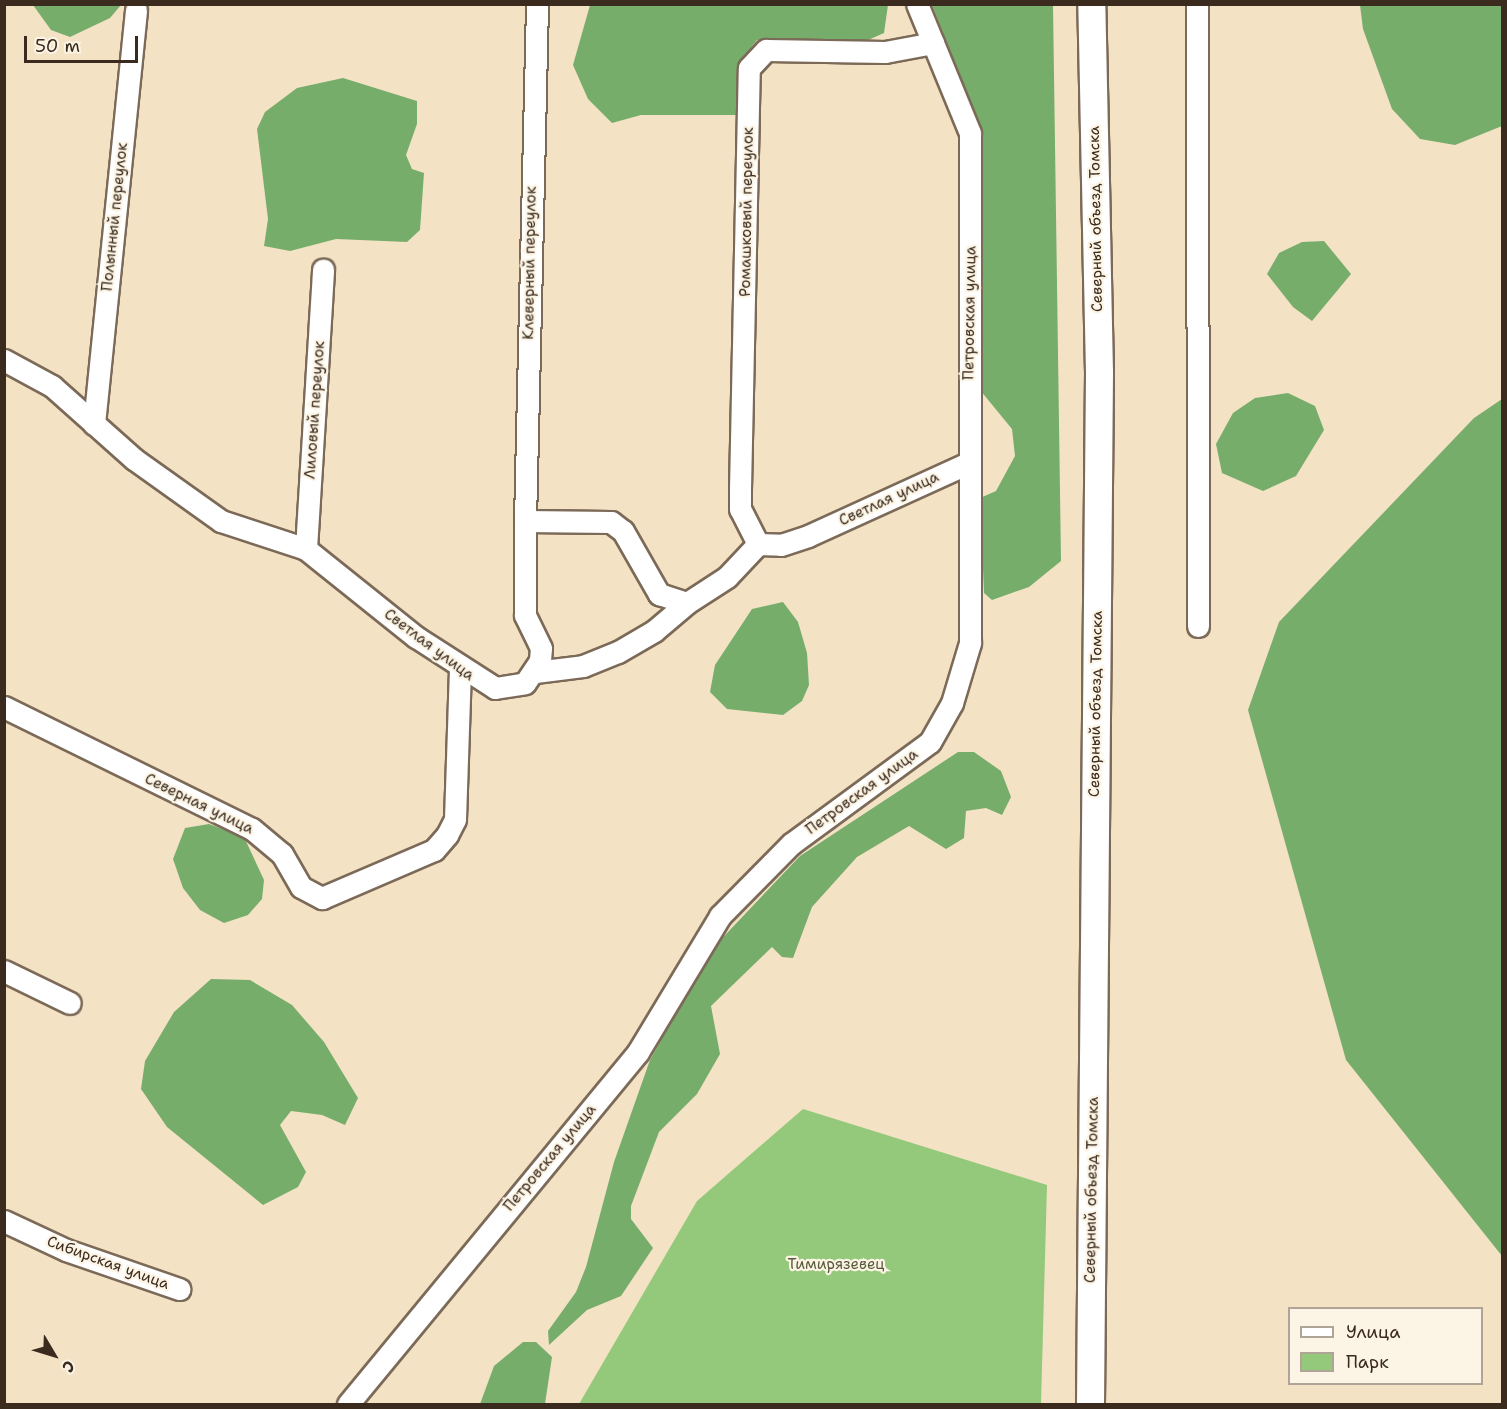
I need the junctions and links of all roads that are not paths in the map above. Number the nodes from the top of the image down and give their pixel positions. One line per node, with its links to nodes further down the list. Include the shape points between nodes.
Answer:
1 (537, 4): 11 (street, Клеверный переулок)
2 (917, 4): 6 (street, Петровская улица)
3 (1091, 4): 24 (main road, Северный объезд Томска, via 1099,372)
4 (1197, 4): 15 (street)
5 (136, 10): 9 (street, Полынный переулок)
6 (933, 43): 10 (street, Петровская улица, via 970,132); 12 (street, Ромашковый переулок, via 885,52 766,50 749,68 740,499)
7 (323, 270): 13 (street, Лиловый переулок)
8 (4, 360): 9 (street, Светлая улица, via 52,386)
9 (94, 424): 13 (street, Светлая улица, via 221,522)
10 (966, 464): 12 (street, Светлая улица, via 808,536 781,544); 23 (street, Петровская улица, via 970,643 952,703 930,742 791,844 746,886 720,916 638,1052)
11 (525, 521): 14 (street, via 611,522 623,531 659,594); 17 (street, via 525,615 541,648)
12 (758, 544): 14 (street, via 727,577)
13 (306, 549): 16 (street, Светлая улица)
14 (687, 603): 17 (street, via 654,631 618,652 583,666)
15 (1198, 627)
16 (460, 669): 17 (street, Светлая улица, via 495,688 514,689); 18 (street, Северная улица, via 455,819 447,835 434,850 322,898 301,887 282,854 252,829)
17 (535, 672)
18 (4, 707)
19 (4, 971): 20 (street)
20 (70, 1003)
21 (4, 1221): 22 (street, Сибирская улица, via 66,1250)
22 (179, 1289)
23 (348, 1404)
24 (1090, 1404)

